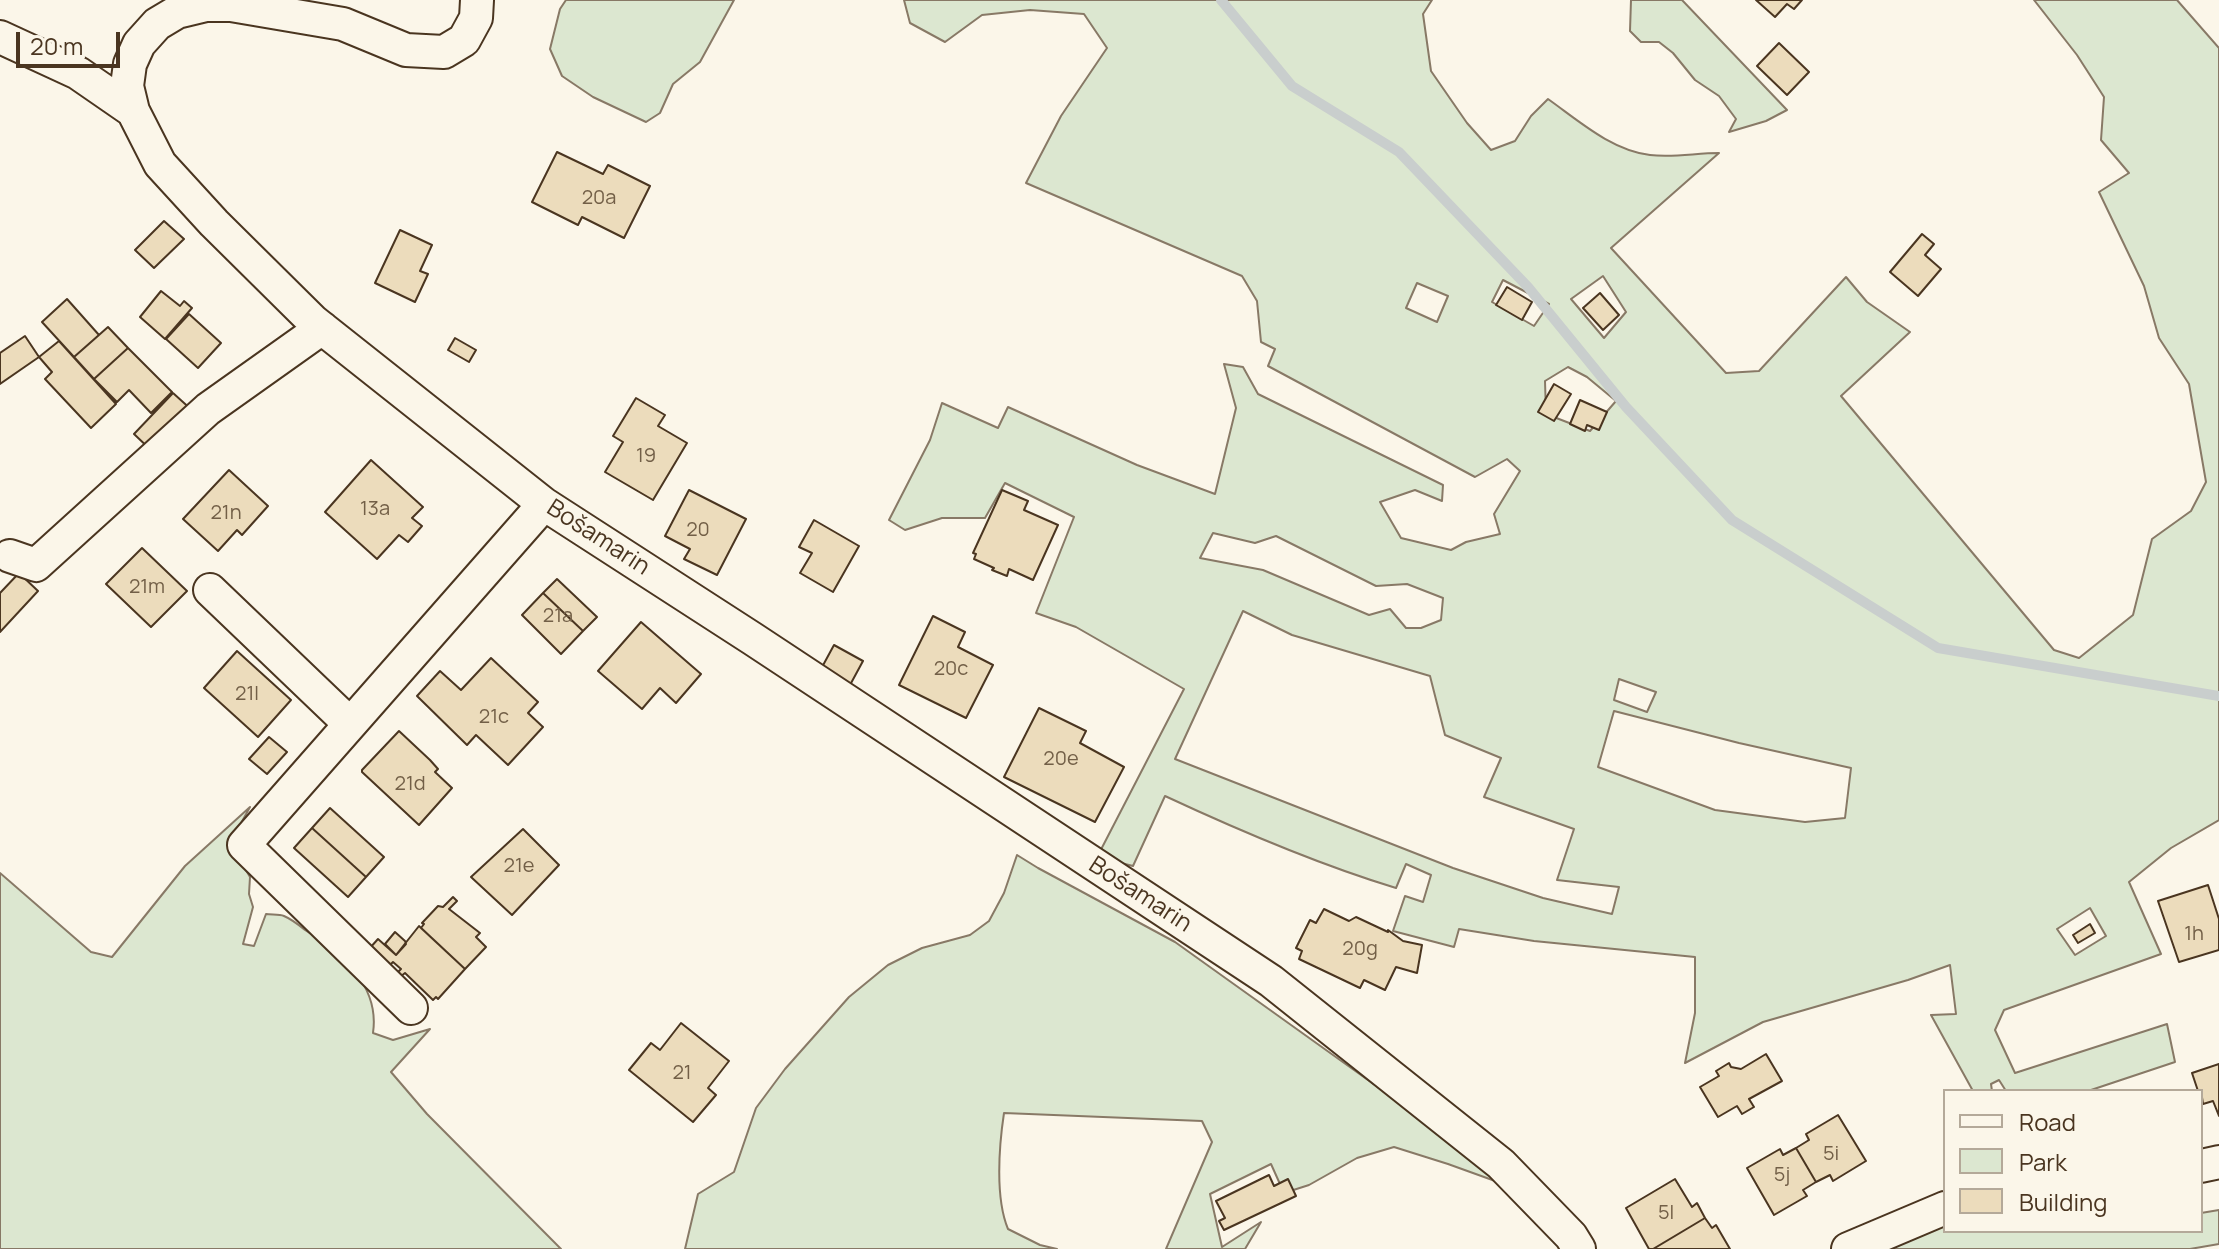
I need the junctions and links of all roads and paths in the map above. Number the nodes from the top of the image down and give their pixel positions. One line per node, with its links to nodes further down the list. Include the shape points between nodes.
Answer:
1 (477, 0): 3 (street, Bošamarin, via 476,18 464,40 444,52 406,50 343,24 231,5 177,12 157,24 130,64 127,86)
2 (0, 37): 3 (street, via 78,73)
3 (133, 111): 4 (street, Bošamarin, via 160,164)
4 (322, 328): 5 (street, Bošamarin); 6 (street, via 208,409 36,565)
5 (544, 504): 8 (street); 11 (street, Bošamarin, via 1271,981 1501,1164)
6 (10, 556)
7 (210, 590): 8 (street)
8 (350, 724): 9 (street, via 244,845)
9 (411, 1008)
10 (1943, 1209): 12 (street)
11 (1579, 1249)
12 (1848, 1249)

